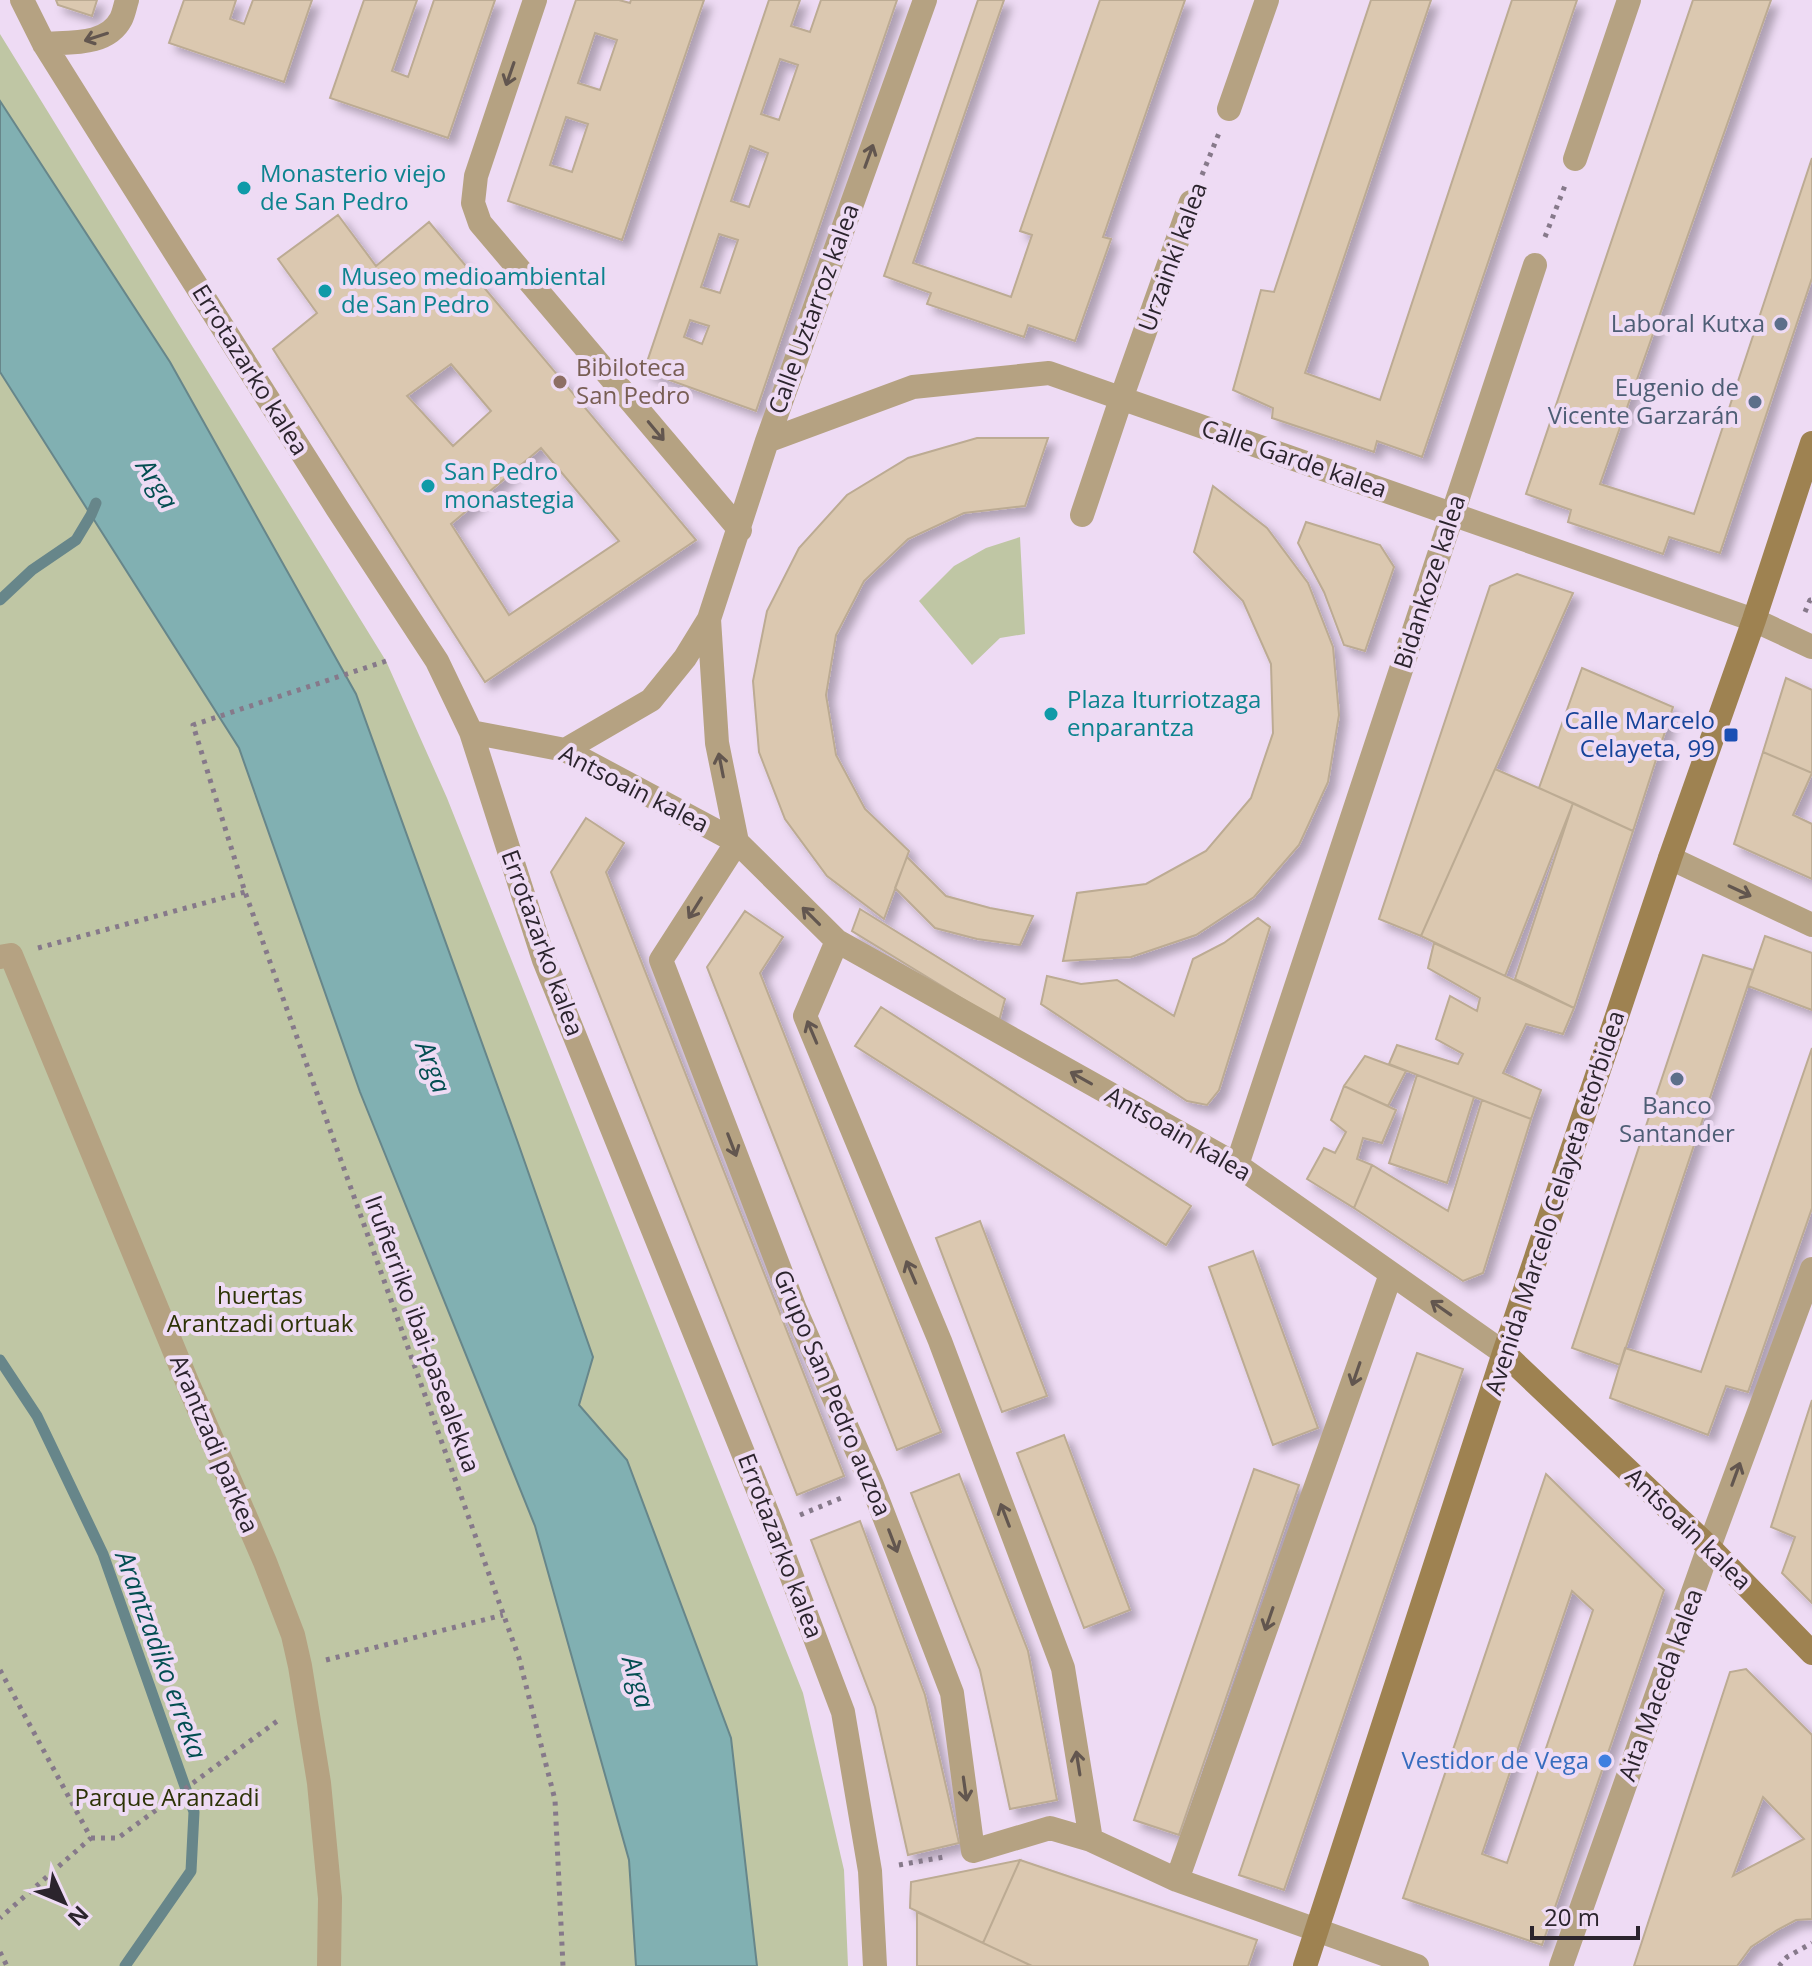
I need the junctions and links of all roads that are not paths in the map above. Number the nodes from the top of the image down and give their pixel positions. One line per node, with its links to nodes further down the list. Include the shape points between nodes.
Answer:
1 (22, 0): 7 (street, Errotazarko kalea)
2 (127, 0): 7 (street, one-way to 7, via 107,35)
3 (535, 0): 17 (street, one-way to 17, via 476,176 473,203 480,223)
4 (925, 0): 13 (street, Calle Uztarroz kalea, one-way to 4)
5 (1267, 0): 8 (street)
6 (1629, 0): 9 (street)
7 (44, 44): 21 (street, Errotazarko kalea, via 437,661)
8 (1229, 109)
9 (1575, 159)
10 (1191, 202): 12 (street, Urzainki kalea)
11 (1535, 265): 15 (street, Bidankoze kalea)
12 (1121, 399): 13 (street, Calle Garde kalea, via 1049,373 913,387); 15 (street, Calle Garde kalea); 16 (street, Urzainki kalea)
13 (767, 441): 17 (street, Calle Uztarroz kalea)
14 (1812, 443): 19 (main road, Avenida Marcelo Celayeta etorbidea)
15 (1452, 514): 19 (street, Calle Garde kalea); 28 (street, Bidankoze kalea)
16 (1082, 515)
17 (740, 530): 18 (street, Calle Uztarroz kalea)
18 (709, 619): 22 (street, Calle Uztarroz kalea, via 651,700); 23 (street, Calle Uztarroz kalea, one-way to 18, via 717,743)
19 (1754, 620): 20 (street, Calle Garde kalea); 24 (main road, Avenida Marcelo Celayeta etorbidea)
20 (1812, 647)
21 (471, 732): 22 (street, Antsoain kalea); 38 (street, Errotazarko kalea, via 544,960 843,1712 870,1871)
22 (565, 750): 23 (street, Antsoain kalea)
23 (737, 842): 26 (street, Antsoain kalea, one-way to 23); 34 (street, Grupo San Pedro auzoa, one-way to 34, via 661,960 795,1309 872,1485 952,1693 973,1851 1050,1828)
24 (1670, 858): 25 (street, one-way to 25); 31 (main road, Avenida Marcelo Celayeta etorbidea)
25 (1812, 925)
26 (837, 941): 28 (street, Antsoain kalea, one-way to 26); 34 (street, one-way to 26, via 1063,1668 940,1341 805,1016)
27 (6, 956): 37 (street, Arantzadi parkea, via 293,1635 319,1783 330,1898)
28 (1237, 1165): 30 (street, Antsoain kalea)
29 (1812, 1269): 32 (street, Aita Maceda kalea, one-way to 29)
30 (1391, 1274): 31 (street, Antsoain kalea, one-way to 30); 35 (street, one-way to 35)
31 (1504, 1353): 32 (main road, Antsoain kalea); 36 (main road, Avenida Marcelo Celayeta etorbidea)
32 (1709, 1547): 33 (main road, Antsoain kalea); 41 (street, Aita Maceda kalea)
33 (1812, 1653)
34 (1091, 1840): 35 (street)
35 (1177, 1880): 36 (street)
36 (1317, 1930): 39 (main road, Avenida Marcelo Celayeta etorbidea); 40 (street)
37 (329, 1966)
38 (875, 1966)
39 (1305, 1966)
40 (1417, 1966)
41 (1561, 1966)

